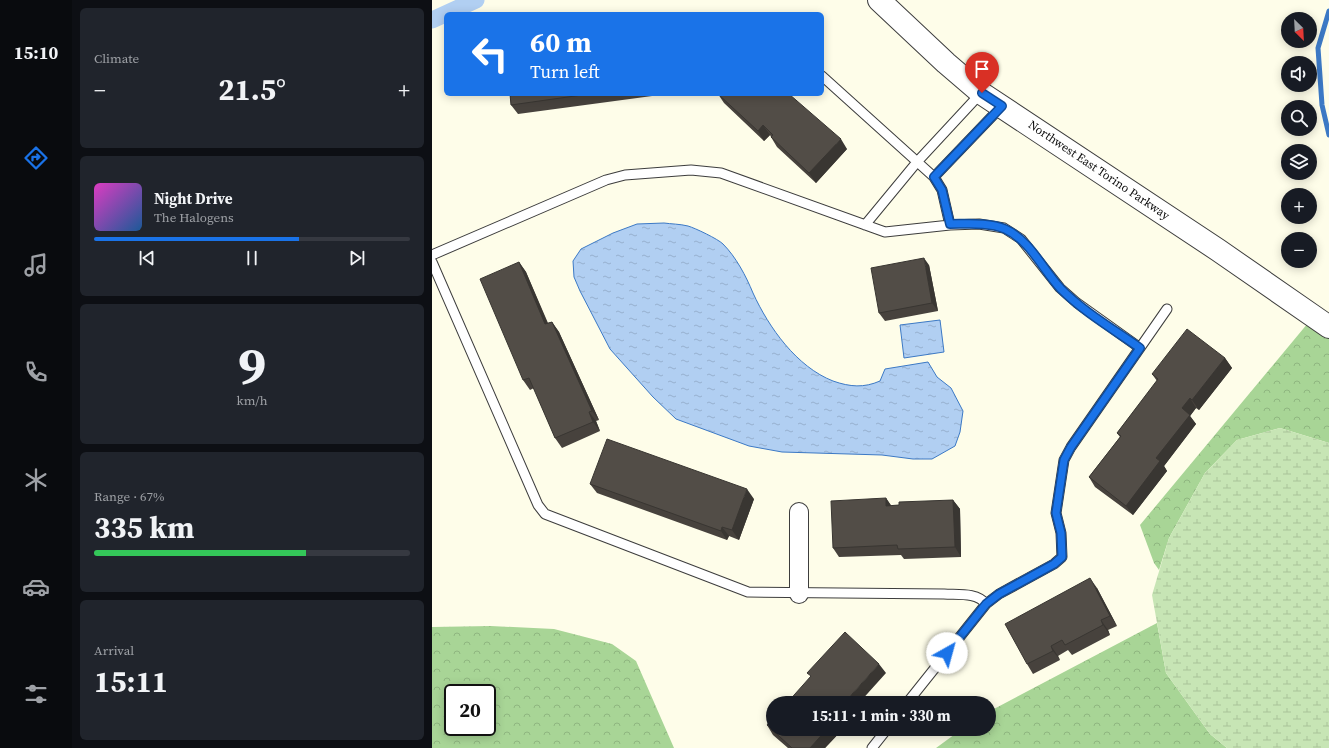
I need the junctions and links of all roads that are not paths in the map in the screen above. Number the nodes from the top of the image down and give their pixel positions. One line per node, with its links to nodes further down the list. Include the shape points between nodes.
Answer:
1 (879, 0): 3 (street, Northwest East Torino Parkway)
2 (824, 78): 5 (lane)
3 (982, 93): 4 (street, Northwest East Torino Parkway); 5 (lane)
4 (1002, 106): 6 (lane); 12 (street, Northwest East Torino Parkway)
5 (917, 162): 6 (lane); 8 (lane)
6 (934, 177): 7 (lane, via 942,190)
7 (950, 224): 8 (lane, via 885,232); 13 (lane, via 978,224 1004,228 1021,239 1060,288)
8 (865, 225): 9 (lane, via 721,173 676,171 625,175 606,180)
9 (432, 255)
10 (432, 262): 15 (lane, via 538,505 545,514 748,592)
11 (1167, 308): 13 (lane)
12 (1329, 327)
13 (1140, 348): 16 (lane, via 1064,460 1056,513 1061,533 1062,557)
14 (800, 512): 15 (street)
15 (799, 594): 16 (lane, via 970,595 982,599)
16 (986, 604): 17 (lane)
17 (913, 696)
18 (881, 736): 19 (lane)
19 (872, 748)

